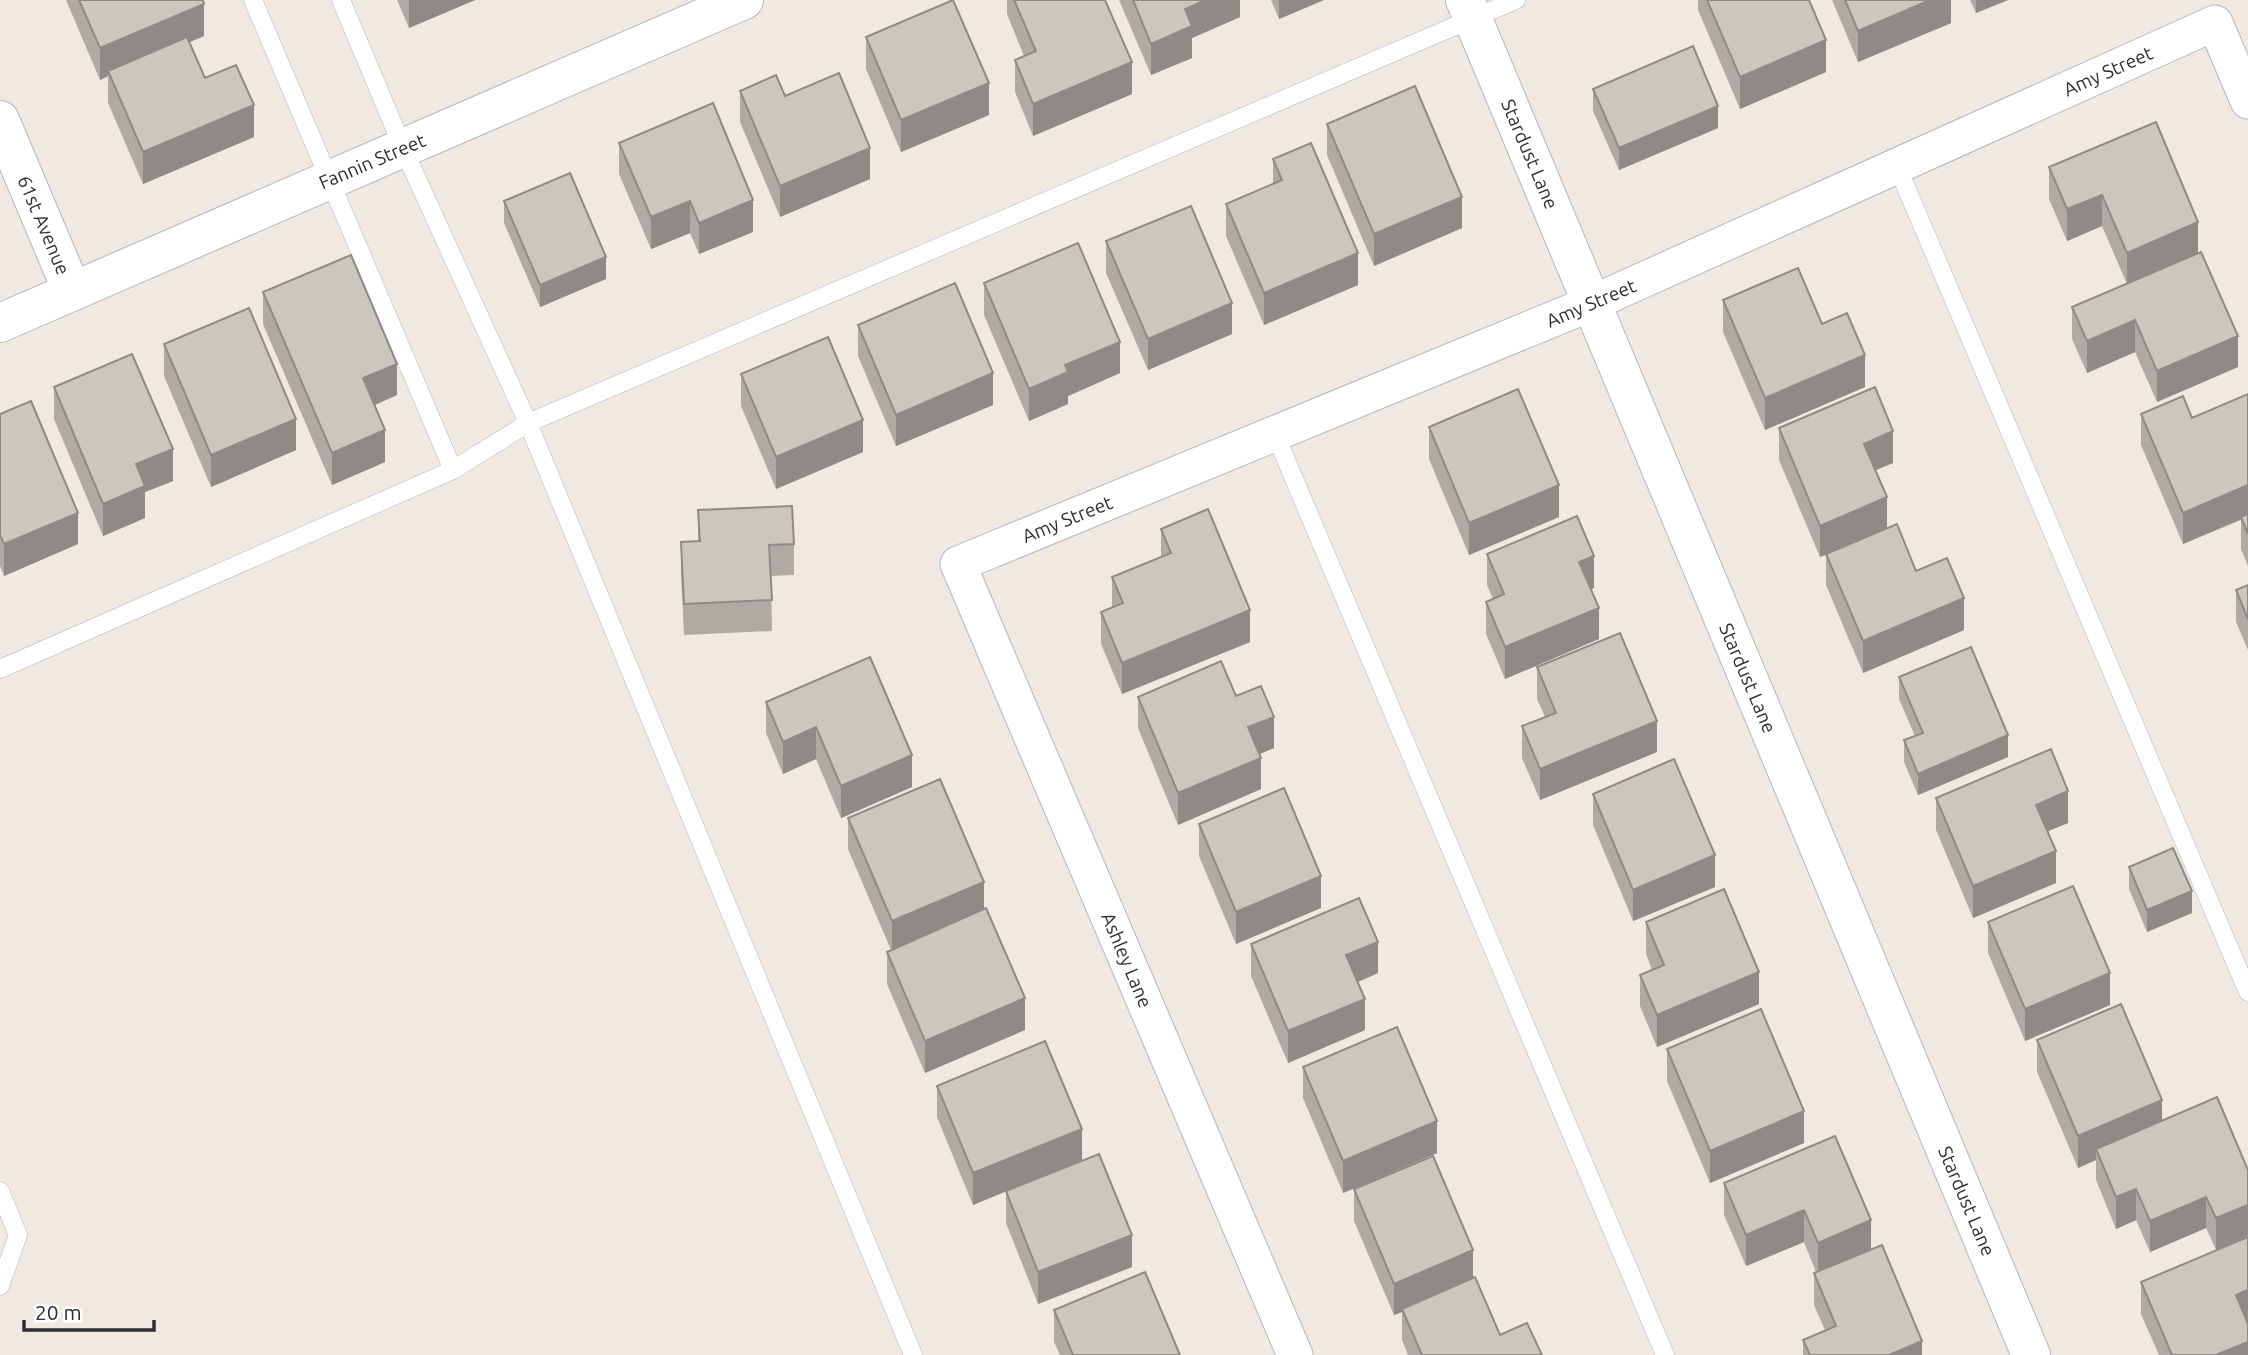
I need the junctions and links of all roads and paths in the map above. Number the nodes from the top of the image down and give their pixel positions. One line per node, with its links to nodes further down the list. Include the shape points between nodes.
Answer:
1 (253, 0): 10 (lane)
2 (341, 0): 8 (lane)
3 (744, 0): 8 (street, Fannin Street)
4 (1516, 0): 5 (lane)
5 (1469, 9): 12 (street, Stardust Lane); 14 (lane)
6 (2248, 101): 9 (street, Amy Street, via 2215,23)
7 (0, 120): 11 (street, 61st Avenue)
8 (403, 148): 10 (street, Fannin Street); 14 (lane)
9 (1897, 166): 12 (street, Amy Street); 19 (lane)
10 (329, 180): 11 (street, Fannin Street); 16 (lane)
11 (72, 291): 13 (street, Fannin Street)
12 (1592, 303): 15 (street, Amy Street); 25 (street, Stardust Lane)
13 (0, 323)
14 (528, 423): 16 (lane); 22 (lane)
15 (1275, 434): 17 (street, Amy Street); 24 (lane)
16 (453, 470): 18 (lane)
17 (958, 564): 23 (street, Ashley Lane)
18 (0, 669)
19 (2248, 992)
20 (0, 1191): 21 (lane, via 18,1234)
21 (0, 1286)
22 (913, 1355)
23 (1295, 1355)
24 (1665, 1355)
25 (2031, 1355)

